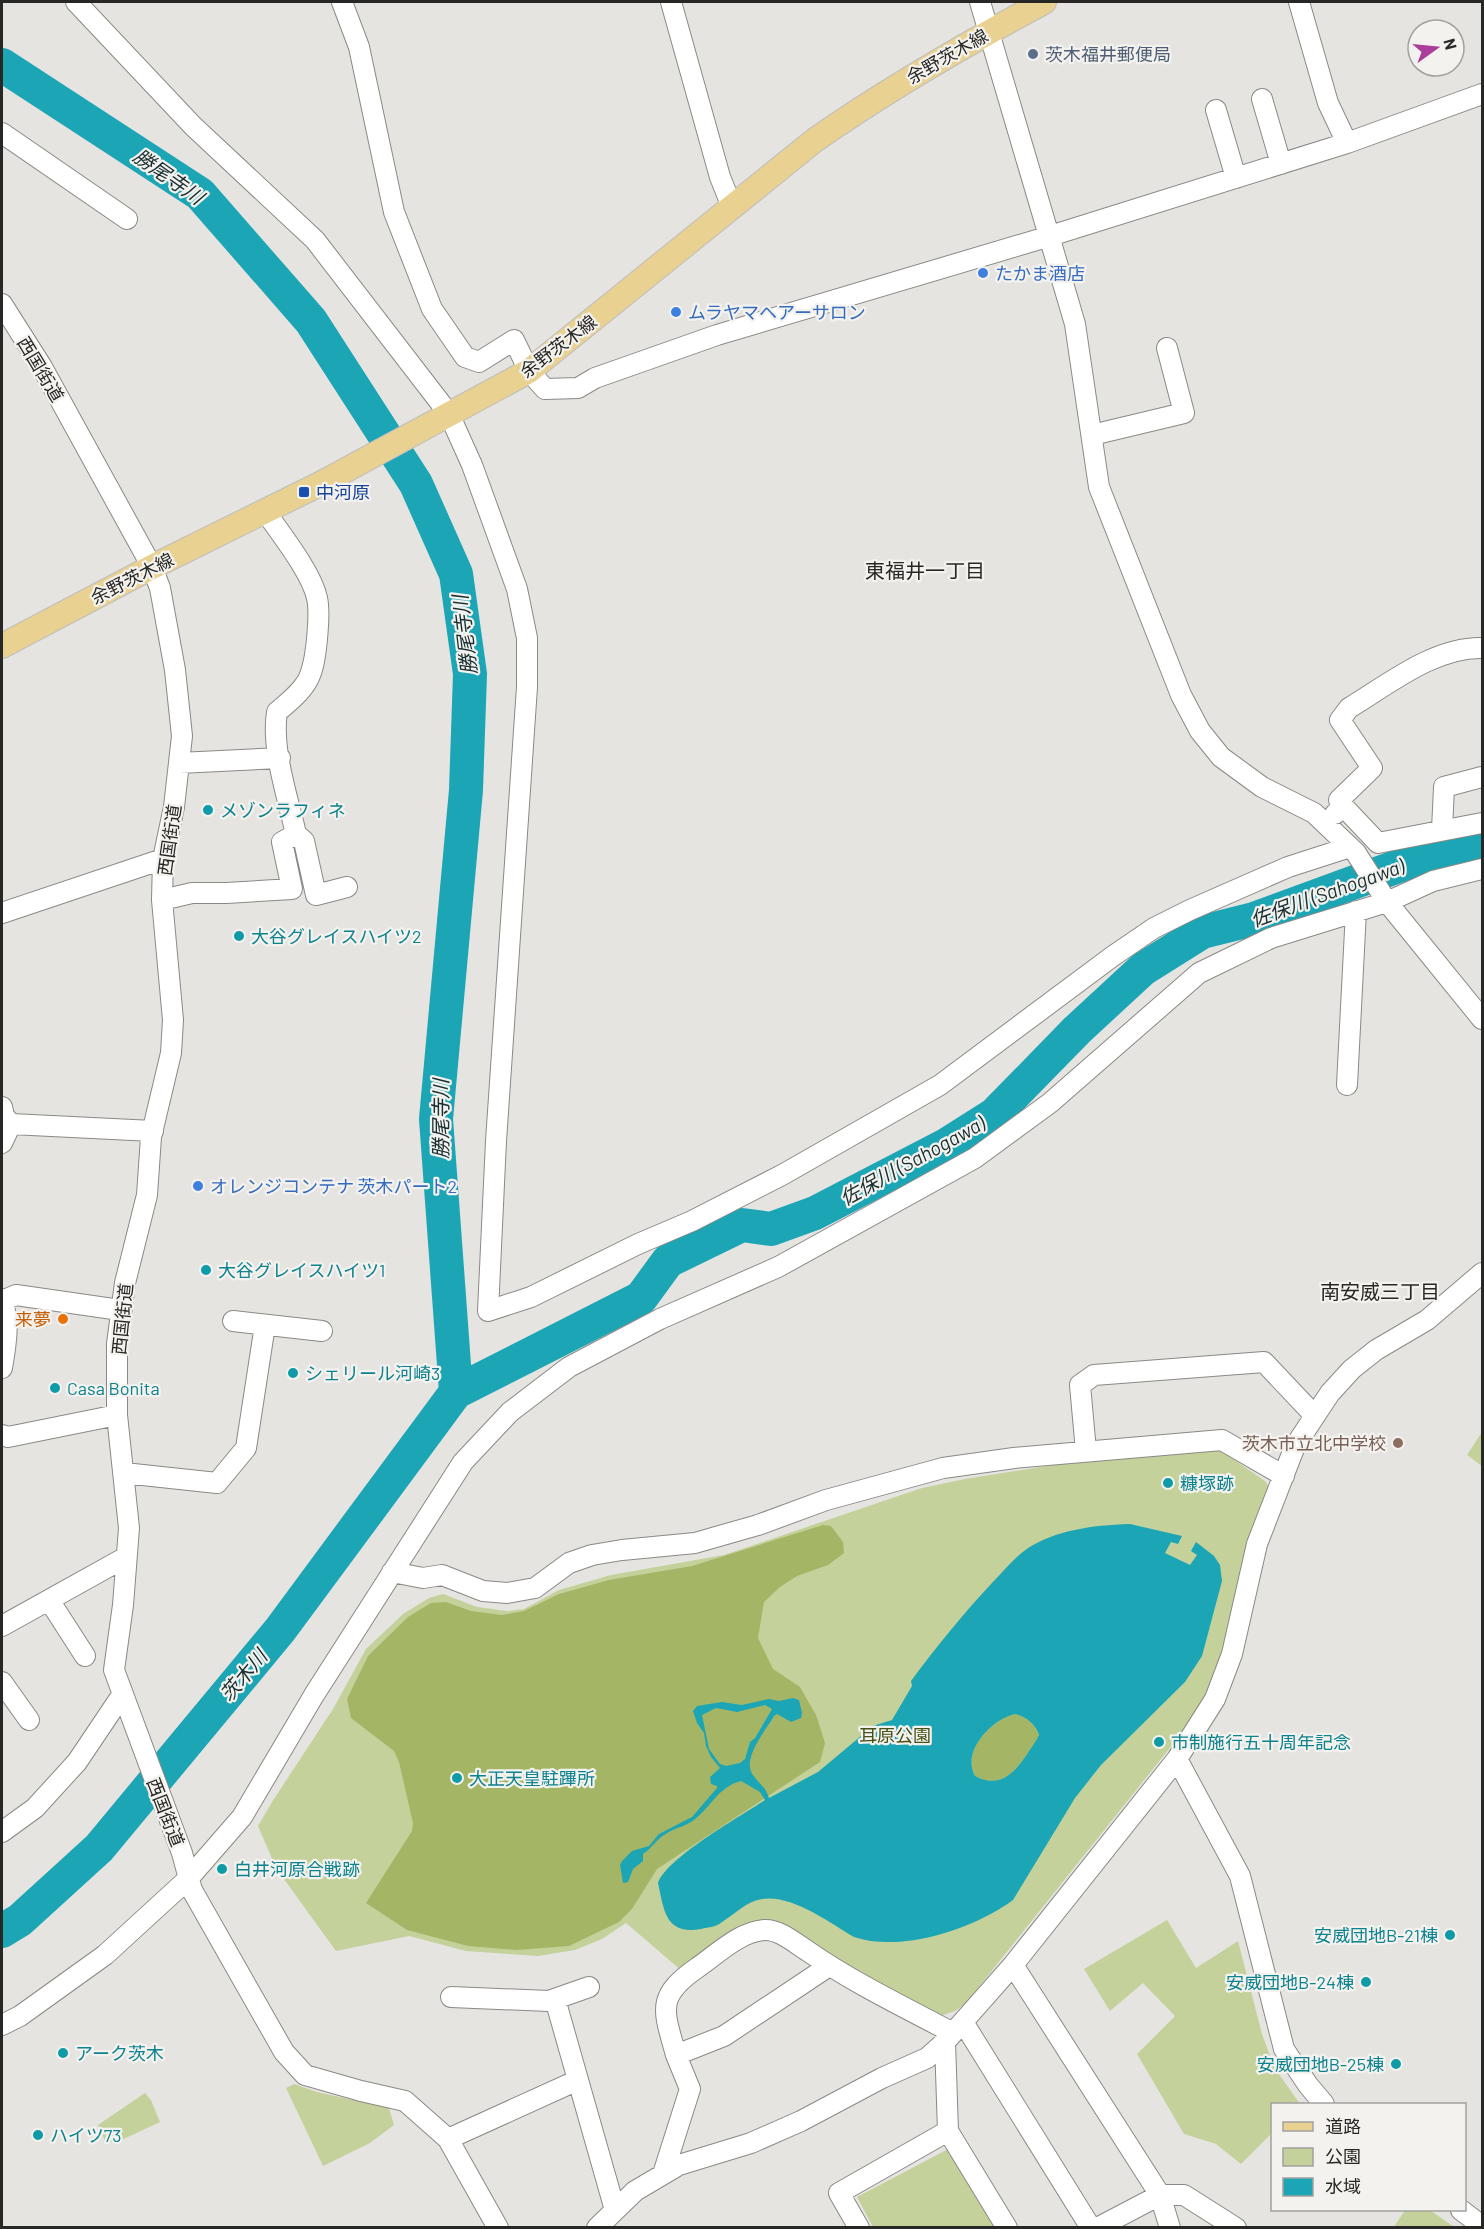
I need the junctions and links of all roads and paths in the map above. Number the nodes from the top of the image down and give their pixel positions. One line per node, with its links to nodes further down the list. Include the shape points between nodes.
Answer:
1 (76, 2): 21 (street, via 193,126 315,240)
2 (342, 2): 20 (street, via 359,47 394,212 432,309 465,357 479,362 514,340)
3 (671, 2): 15 (street)
4 (981, 2): 7 (street)
5 (1044, 2): 7 (main road, 余野茨木線)
6 (1299, 2): 12 (street, via 1328,103)
7 (988, 32): 15 (main road, 余野茨木線, via 863,107); 17 (street)
8 (1482, 94): 12 (street)
9 (1262, 99): 13 (street)
10 (1216, 110): 14 (street)
11 (2, 133): 16 (street)
12 (1347, 143): 13 (street)
13 (1281, 164): 14 (street)
14 (1236, 178): 17 (street)
15 (732, 207): 20 (main road, 余野茨木線)
16 (127, 219)
17 (1050, 236): 20 (street, via 717,335 595,378 578,388 545,389); 22 (street, via 1075,324)
18 (2, 304): 24 (street, 西国街道, via 42,367)
19 (1167, 348): 22 (street, via 1184,413)
20 (529, 371): 21 (main road, 余野茨木線)
21 (444, 417): 23 (main road, 余野茨木線); 35 (street, via 472,465 517,589 527,638 488,1311 531,1297 692,1221 940,1086 1154,928 1288,867)
22 (1092, 435): 31 (street, via 1099,487 1181,695 1200,731 1221,757)
23 (265, 511): 24 (main road, 余野茨木線); 27 (street, via 308,577 317,597 319,621 311,677 301,692 277,712 274,728)
24 (152, 567): 25 (main road, 余野茨木線); 28 (street, 西国街道, via 160,588 175,670 182,736)
25 (2, 646)
26 (1482, 648): 30 (street, via 1440,656 1349,708 1340,720 1371,768 1339,800)
27 (280, 758): 28 (street); 34 (street)
28 (179, 763): 36 (street, 西国街道)
29 (1482, 777): 33 (street, via 1444,786)
30 (1343, 806): 31 (street); 33 (street, via 1378,843)
31 (1325, 823): 35 (street)
32 (1482, 823): 33 (street)
33 (1442, 830)
34 (296, 834): 38 (street, via 304,841 316,895); 39 (street, via 282,842 292,889 192,893)
35 (1353, 850): 40 (street)
36 (163, 859): 39 (street, 西国街道); 42 (street)
37 (1482, 869): 40 (street, via 1433,881)
38 (347, 887)
39 (162, 900): 46 (street, 西国街道, via 173,1020 171,1053)
40 (1387, 902): 41 (street); 43 (street)
41 (1356, 911): 44 (street); 62 (street, via 1271,938 1199,973 1050,1103 975,1158 778,1267 660,1319 569,1367 510,1412 463,1462)
42 (2, 913)
43 (1482, 1019)
44 (1347, 1085)
45 (6, 1116): 46 (street); 47 (street)
46 (153, 1131): 50 (street, 西国街道, via 147,1195)
47 (2, 1143)
48 (1482, 1273): 56 (street, via 1427,1320 1352,1368)
49 (2, 1300): 50 (street, via 16,1295); 54 (street, via 7,1319)
50 (120, 1310): 55 (street, 西国街道)
51 (233, 1321): 52 (street)
52 (265, 1325): 53 (street); 59 (street, via 246,1448 217,1483)
53 (322, 1331)
54 (2, 1368)
55 (117, 1415): 57 (street); 59 (street, 西国街道)
56 (1315, 1416): 58 (street, via 1264,1362 1094,1375 1080,1384); 60 (street, via 1296,1446)
57 (2, 1435)
58 (1086, 1450): 60 (street, via 1222,1440); 62 (street, via 943,1468 826,1500 695,1543 592,1555 569,1563 535,1588 507,1593 483,1591 442,1575 423,1578)
59 (124, 1473): 61 (street, 西国街道, via 129,1528)
60 (1284, 1476): 69 (street, via 1257,1544 1232,1654 1215,1699)
61 (126, 1557): 63 (street); 67 (street, 西国街道, via 114,1670)
62 (392, 1572): 71 (street, via 242,1818)
63 (50, 1600): 64 (street); 65 (street)
64 (2, 1626)
65 (85, 1656)
66 (2, 1682): 68 (street)
67 (122, 1695): 70 (street, via 77,1762 34,1808); 71 (street, 西国街道, via 182,1853)
68 (29, 1720)
69 (1177, 1759): 72 (street); 81 (street, via 1240,1876 1284,2049)
70 (2, 1832)
71 (188, 1879): 77 (street, via 105,1954 21,2016); 83 (street, 西国街道, via 284,2052 305,2075 405,2101)
72 (1013, 1965): 78 (street); 85 (street)
73 (829, 1966): 78 (street); 79 (street, via 724,2036); 79 (street, via 785,1936 766,1930 745,1935 684,1977 668,1995 666,2018)
74 (589, 1987): 76 (street)
75 (452, 1997): 76 (street)
76 (555, 1999): 80 (street)
77 (2, 2025)
78 (953, 2032): 82 (street); 84 (street, via 927,2058 801,2121); 93 (street)
79 (676, 2055): 84 (street, via 690,2089)
80 (578, 2080): 83 (street); 86 (street)
81 (1323, 2103)
82 (948, 2131): 91 (street, via 839,2193); 92 (street)
83 (448, 2139): 89 (street, 西国街道)
84 (663, 2174): 86 (street, via 635,2191)
85 (1160, 2195): 94 (street); 95 (street); 96 (street, via 1184,2195)
86 (615, 2210): 90 (street)
87 (1462, 2211): 88 (street)
88 (1482, 2226)
89 (498, 2228)
90 (597, 2228)
91 (859, 2228)
92 (1007, 2228)
93 (1090, 2228)
94 (1097, 2228)
95 (1170, 2228)
96 (1236, 2228)

